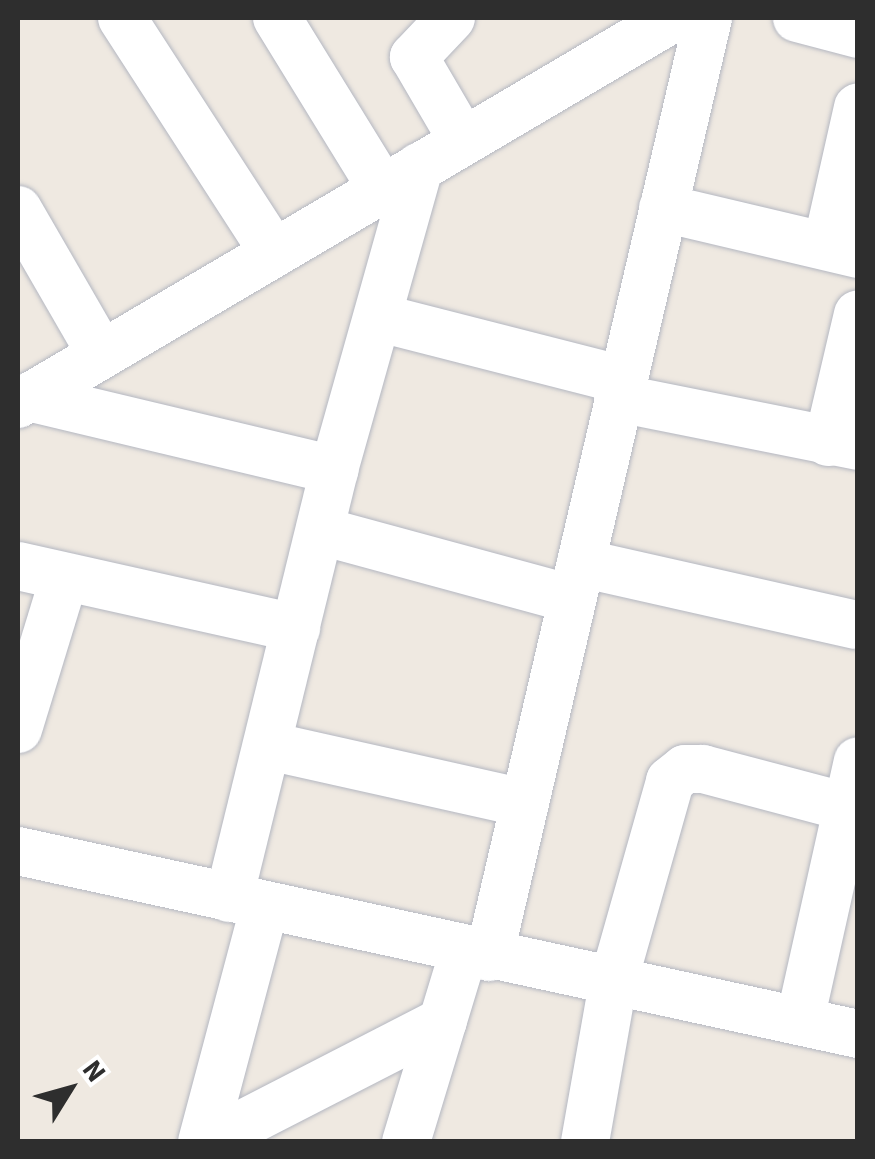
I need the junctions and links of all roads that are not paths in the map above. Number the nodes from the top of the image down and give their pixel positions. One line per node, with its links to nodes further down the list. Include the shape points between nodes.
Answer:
1 (122, 18): 14 (street)
2 (276, 18): 10 (street)
3 (450, 18): 9 (street, via 414,58)
4 (673, 18): 9 (street)
5 (708, 18): 11 (street)
6 (797, 18): 7 (street)
7 (858, 34)
8 (858, 107): 13 (street)
9 (463, 141): 10 (street)
10 (400, 178): 14 (street); 16 (street)
11 (663, 208): 13 (street); 18 (street)
12 (18, 210): 17 (street)
13 (842, 249)
14 (274, 252): 17 (street)
15 (858, 314): 20 (street)
16 (380, 318): 18 (street); 21 (street)
17 (101, 354): 19 (street)
18 (621, 389): 20 (street); 25 (street)
19 (23, 400): 21 (street)
20 (843, 444)
21 (334, 470): 22 (street)
22 (321, 531): 25 (street); 27 (street)
23 (18, 566): 24 (street)
24 (64, 579): 27 (street); 28 (street)
25 (576, 581): 26 (street); 31 (street)
26 (857, 625)
27 (296, 628): 29 (street)
28 (18, 729)
29 (269, 746): 31 (street); 34 (street)
30 (858, 761): 32 (street)
31 (525, 803): 35 (street)
32 (847, 807): 36 (street, via 703,769 676,774); 38 (street)
33 (18, 851): 34 (street)
34 (247, 902): 35 (street); 40 (street)
35 (476, 954): 36 (street); 37 (street)
36 (613, 983): 38 (street); 42 (street)
37 (443, 1020): 40 (street); 41 (street)
38 (800, 1020): 39 (street)
39 (858, 1034)
40 (205, 1142)
41 (406, 1142)
42 (586, 1142)

